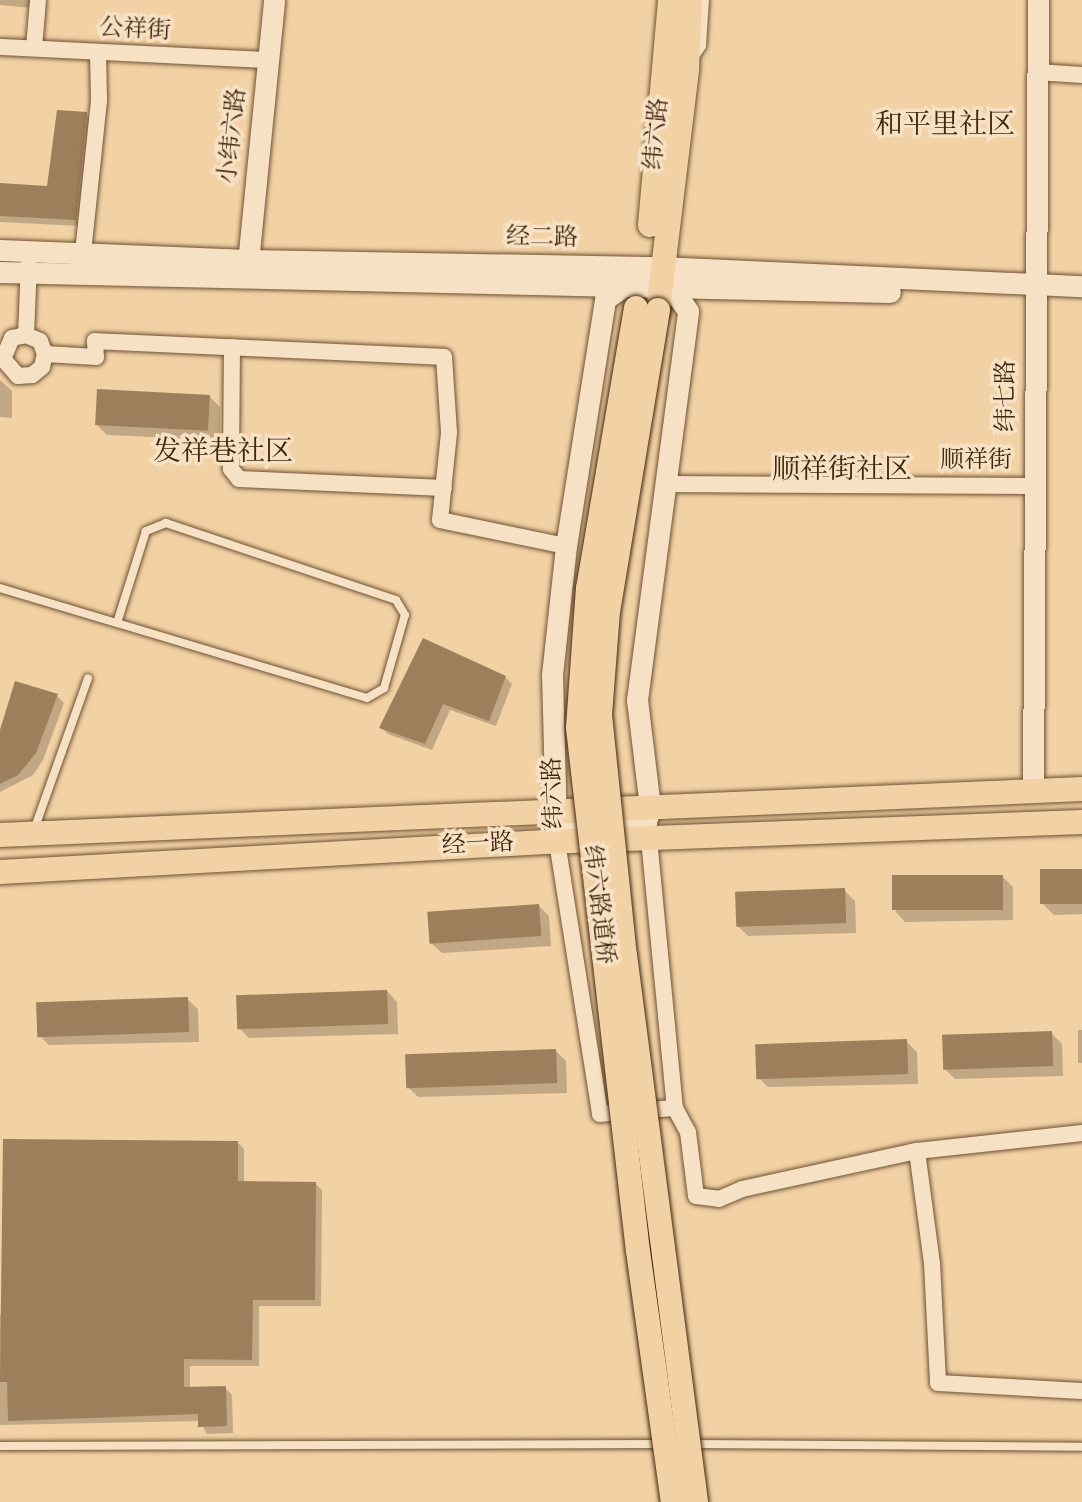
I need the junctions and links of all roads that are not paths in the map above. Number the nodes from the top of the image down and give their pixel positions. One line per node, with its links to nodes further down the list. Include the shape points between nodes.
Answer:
1 (38, 0): 8 (street)
2 (274, 0): 10 (street, 小纬六路)
3 (670, 0): 21 (main road, 纬六路)
4 (690, 0): 11 (main road, 纬六路)
5 (705, 0): 11 (lane, via 702,46)
6 (1038, 0): 12 (street, 纬七路)
7 (0, 47): 8 (street, 公祥街)
8 (34, 48): 9 (street, 公祥街)
9 (98, 52): 10 (street, 公祥街); 16 (street, via 99,100)
10 (268, 60): 17 (street, 小纬六路)
11 (687, 69): 21 (main road, 纬六路)
12 (1037, 72): 13 (street); 22 (street, 纬七路)
13 (1082, 75)
14 (0, 250): 15 (street, 经二路)
15 (29, 251): 16 (street, 经二路); 19 (street)
16 (83, 253): 17 (street, 经二路)
17 (247, 269): 19 (street, 经二路); 21 (street, 经二路)
18 (0, 272): 19 (street, 经二路)
19 (28, 272): 24 (street)
20 (1082, 286): 22 (street, 经二路)
21 (650, 287): 22 (street, 经二路); 27 (street, via 688,312); 30 (street, 纬六路, via 605,299); 50 (main road, 纬六路道桥, bridge, via 589,588 578,728 638,1251); 51 (main road, 纬六路道桥, bridge, via 608,611 600,715 623,941)
22 (1035, 290): 23 (street, 经二路); 28 (street, 纬七路)
23 (1082, 297)
24 (26, 335): 26 (street, via 40,341); 26 (street, via 6,346 8,369 18,376 32,375 42,367)
25 (232, 347): 26 (street, via 95,341 96,357); 29 (street, via 230,469 239,479); 29 (street, via 444,357 449,433)
26 (46, 355)
27 (665, 484): 28 (street, 顺祥街); 36 (street, via 637,699)
28 (1034, 486): 35 (street, 纬七路)
29 (444, 488): 30 (street, via 440,520)
30 (566, 546): 37 (street, 纬六路, via 552,675)
31 (0, 588): 32 (lane)
32 (117, 623): 32 (lane, via 146,531 166,523 396,600 405,615 384,688 367,698)
33 (88, 678): 39 (lane)
34 (1082, 789): 35 (main road, 经一路)
35 (1033, 791): 36 (main road, 经一路)
36 (650, 807): 37 (main road, 经一路); 42 (street, 纬六路, via 646,822 565,825)
37 (555, 810): 39 (main road, 经一路); 42 (street, 纬六路)
38 (1082, 822): 41 (main road, 经一路)
39 (33, 833): 40 (main road, 经一路)
40 (0, 835)
41 (649, 839): 42 (main road, 经一路); 44 (street)
42 (557, 842): 43 (main road, 经一路); 44 (street, via 600,1114)
43 (0, 872)
44 (675, 1108): 46 (street, via 688,1132 696,1196 719,1199 741,1189)
45 (1082, 1133): 46 (street)
46 (917, 1151): 47 (street, via 932,1263 938,1382)
47 (1082, 1391)
48 (0, 1446): 49 (lane)
49 (1082, 1447)
50 (673, 1502)
51 (696, 1502)

